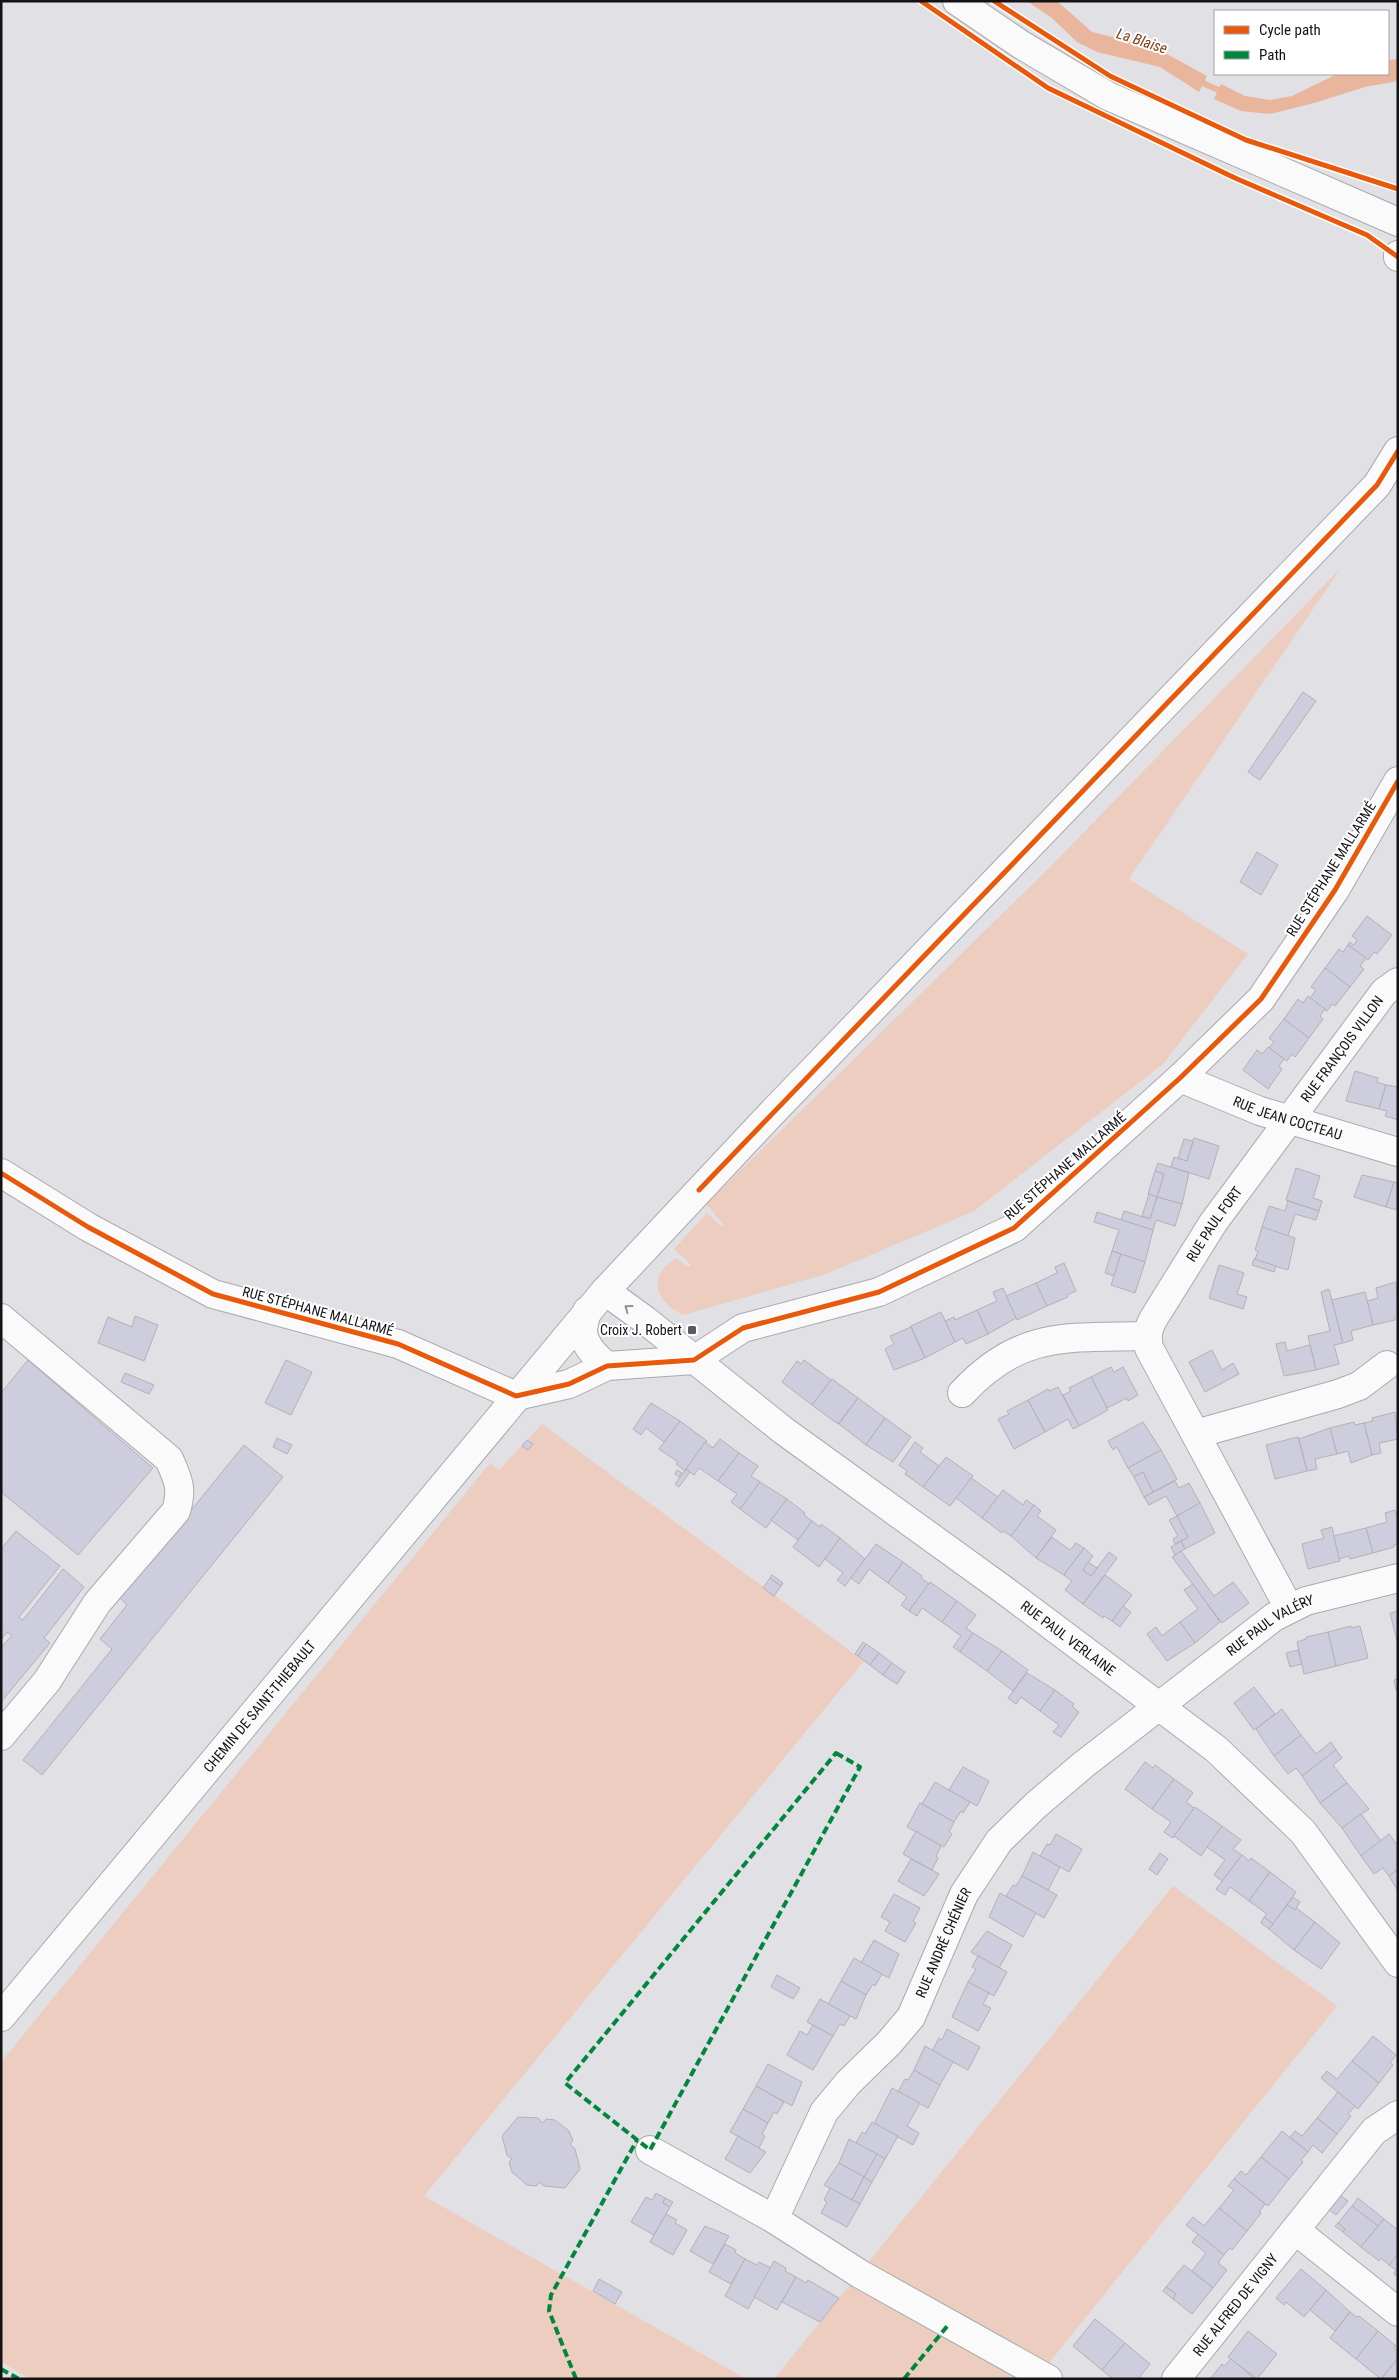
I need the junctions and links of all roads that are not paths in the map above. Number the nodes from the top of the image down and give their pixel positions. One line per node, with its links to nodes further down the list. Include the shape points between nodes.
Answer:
1 (957, 1): 2 (street, via 1020,44 1108,96)
2 (1398, 222)
3 (1398, 451): 10 (street, CHEMIN DE SAINT-THIEBAULT, via 1377,485 769,1116)
4 (1398, 782): 6 (street, RUE STÉPHANE MALLARMÉ, via 1335,890 1261,999)
5 (1398, 982): 7 (street, RUE FRANÇOIS VILLON, via 1384,992)
6 (1180, 1078): 7 (street, RUE JEAN COCTEAU, via 1260,1111); 14 (street, RUE STÉPHANE MALLARMÉ, via 1014,1228 880,1292 744,1328)
7 (1290, 1118): 8 (street, RUE JEAN COCTEAU); 13 (street, RUE PAUL FORT, via 1213,1223 1157,1313)
8 (1398, 1152)
9 (1, 1173): 18 (street, RUE STÉPHANE MALLARMÉ, via 88,1227 213,1294 398,1344)
10 (605, 1291): 11 (street, CHEMIN DE SAINT-THIEBAULT); 14 (street, RUE PAUL VERLAINE, one-way to 10)
11 (588, 1311): 15 (street, via 583,1331 589,1347); 18 (street, CHEMIN DE SAINT-THIEBAULT)
12 (1, 1318): 23 (street, via 169,1459 180,1482 181,1496 176,1511 97,1603 47,1681)
13 (1147, 1336): 17 (street, via 1038,1342 993,1363); 19 (street, via 1150,1348)
14 (694, 1360): 15 (street, RUE STÉPHANE MALLARMÉ); 22 (street, RUE PAUL VERLAINE, via 798,1442)
15 (607, 1366): 18 (street, RUE STÉPHANE MALLARMÉ, via 569,1384)
16 (1387, 1366): 19 (street, via 1359,1386 1338,1394)
17 (962, 1393)
18 (516, 1396): 25 (street, CHEMIN DE SAINT-THIEBAULT)
19 (1196, 1434): 21 (street)
20 (1398, 1578): 21 (street, RUE PAUL VALÉRY)
21 (1289, 1608): 22 (street, RUE PAUL VALÉRY)
22 (1160, 1706): 24 (street, RUE PAUL VERLAINE, via 1216,1749 1302,1832); 28 (street, RUE ANDRÉ CHÉNIER, via 1056,1788 999,1841 964,1894 910,2017 824,2112)
23 (1, 1736)
24 (1398, 1963)
25 (1, 2018)
26 (1398, 2114): 29 (street, RUE ALFRED DE VIGNY, via 1374,2131)
27 (650, 2150): 28 (street)
28 (774, 2219): 31 (street, via 860,2274)
29 (1295, 2230): 30 (street); 32 (street, RUE ALFRED DE VIGNY)
30 (1398, 2312)
31 (1048, 2379)
32 (1176, 2379)

